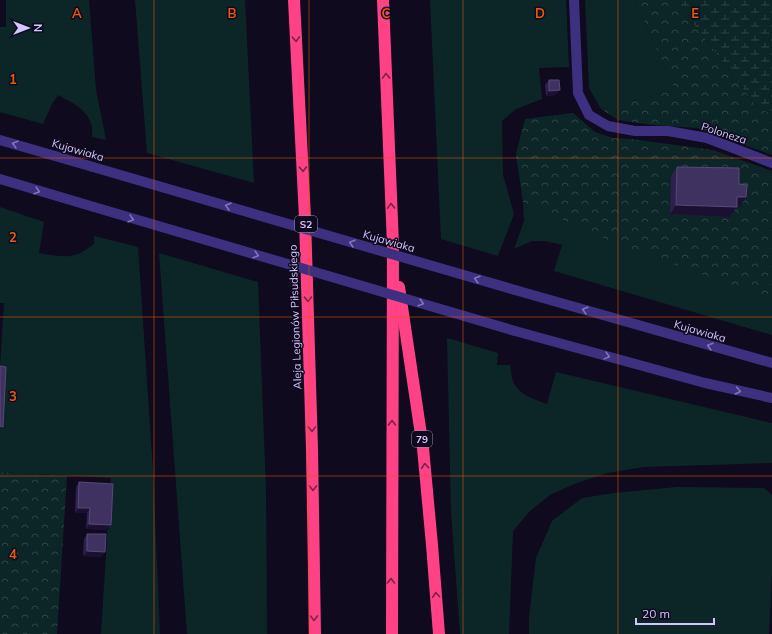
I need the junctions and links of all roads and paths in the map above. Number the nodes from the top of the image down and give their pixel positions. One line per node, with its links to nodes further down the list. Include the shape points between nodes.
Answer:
1 (294, 0): 10 (highway, Aleja Legionów Piłsudskiego / S2, one-way to 10, via 306,218)
2 (383, 0): 7 (highway, one-way to 2)
3 (574, 0): 5 (street, Poloneza, via 578,93 589,115 608,126 635,131 668,131 707,138)
4 (0, 140): 8 (street, Kujawiaka, one-way to 4, bridge)
5 (772, 163)
6 (0, 179): 9 (street, one-way to 9, bridge, via 516,331 705,384)
7 (393, 245): 11 (highway, one-way to 7); 12 (highway, 79, one-way to 7, via 423,448)
8 (772, 363)
9 (772, 398)
10 (315, 634)
11 (392, 634)
12 (439, 634)

